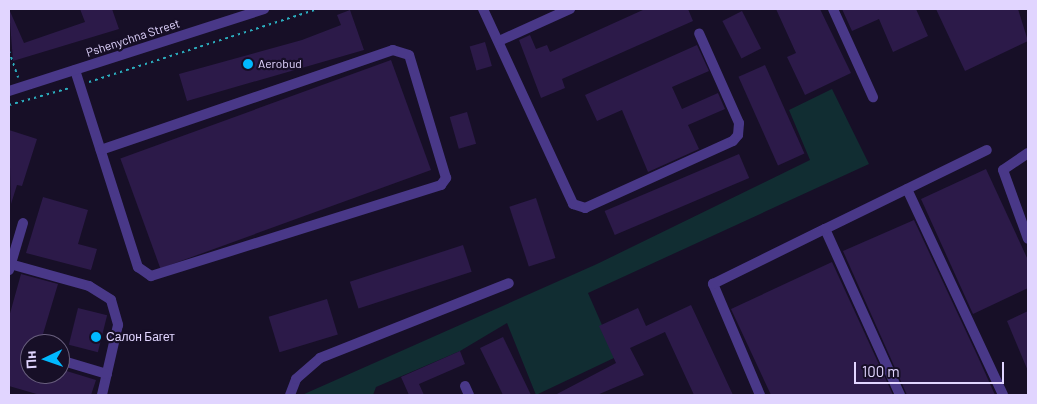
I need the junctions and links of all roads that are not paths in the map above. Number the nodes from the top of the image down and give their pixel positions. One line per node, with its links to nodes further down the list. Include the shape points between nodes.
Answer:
1 (264, 9): 7 (street, Pshenychna Street)
2 (483, 9): 6 (street)
3 (570, 9): 6 (street)
4 (833, 9): 9 (street)
5 (699, 32): 6 (street, via 739,123 738,134 733,141 585,208 574,204)
6 (498, 41)
7 (75, 70): 8 (street, Pshenychna Street); 10 (street)
8 (9, 91)
9 (873, 97)
10 (101, 150): 10 (street, via 138,267 151,276 441,185 446,178 409,55 393,50)
11 (987, 150): 13 (street)
12 (1028, 153): 16 (street, via 1002,170)
13 (907, 189): 15 (street); 25 (street)
14 (23, 223): 17 (street)
15 (825, 229): 23 (street, via 713,284); 24 (street)
16 (1028, 239)
17 (10, 267): 20 (street, via 89,286 111,300 118,325)
18 (509, 284): 22 (street, via 320,358 296,379)
19 (70, 363): 20 (street)
20 (107, 374): 21 (street)
21 (102, 395)
22 (290, 395)
23 (760, 395)
24 (900, 395)
25 (1003, 395)

